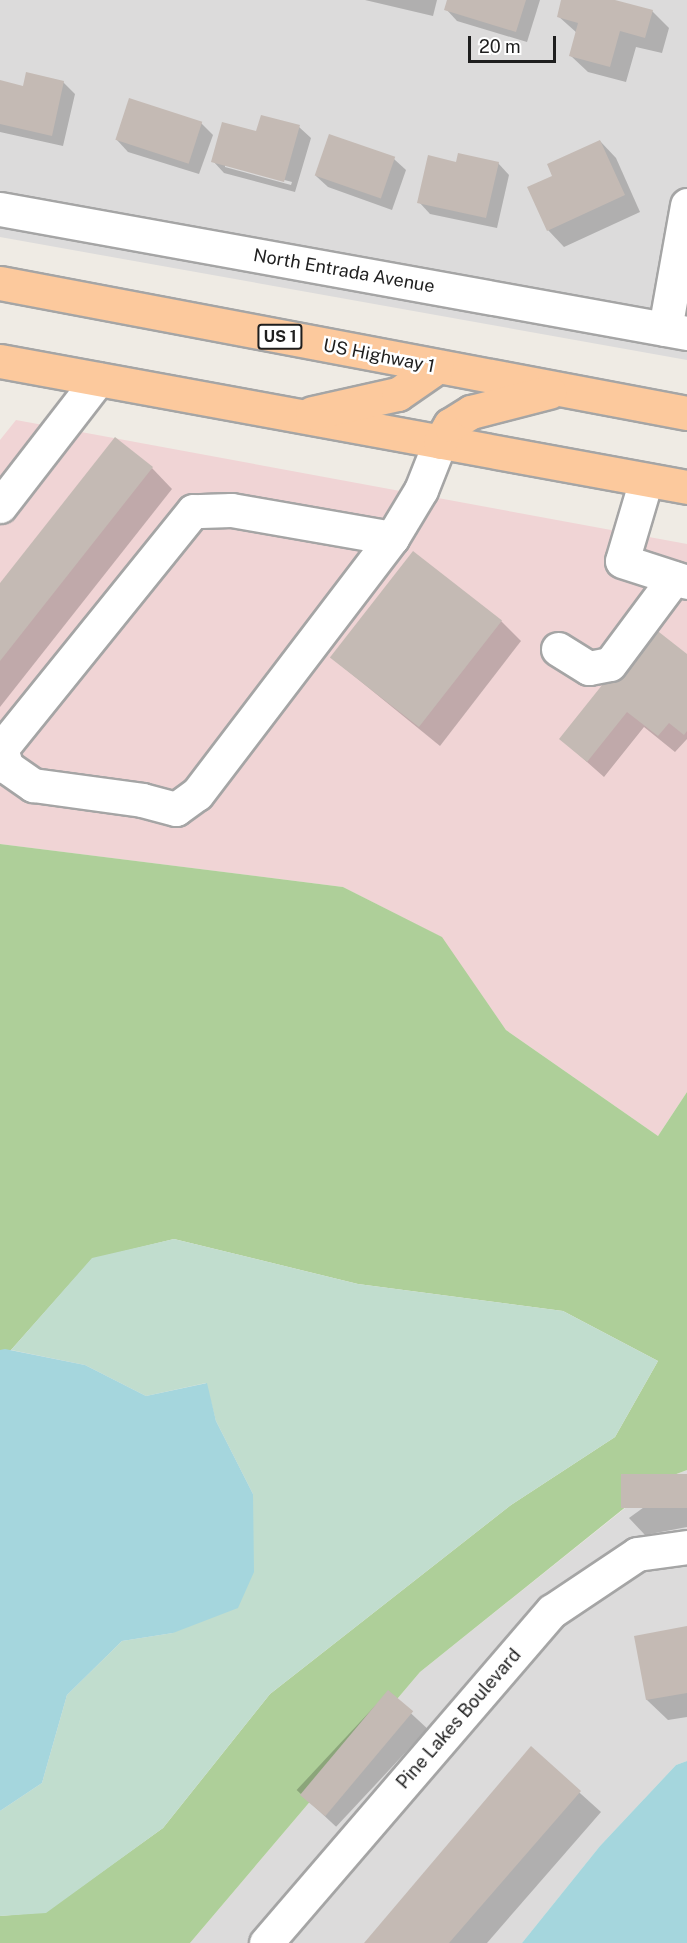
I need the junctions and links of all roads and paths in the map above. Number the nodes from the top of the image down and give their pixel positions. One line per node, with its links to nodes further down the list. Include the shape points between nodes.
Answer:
1 (687, 205): 4 (street)
2 (0, 209): 4 (street, North Entrada Avenue)
3 (0, 283): 6 (main road, US Highway 1 / US 1)
4 (676, 331)
5 (0, 361): 7 (main road)
6 (437, 367): 8 (main road, US Highway 1 / US 1); 10 (main road, via 398,394)
7 (98, 379): 10 (main road); 14 (street)
8 (560, 389): 9 (main road, US Highway 1 / US 1); 11 (main road, via 471,412 450,425)
9 (687, 413)
10 (298, 416): 11 (main road)
11 (440, 442): 12 (main road); 15 (street, via 421,490)
12 (646, 480): 13 (main road); 16 (street, via 622,561)
13 (687, 488)
14 (0, 506)
15 (392, 538): 15 (street, via 197,794 176,809 142,800 33,785 7,767 1,749 193,512 231,510)
16 (680, 580): 17 (street, via 610,664 589,668)
17 (558, 649)
18 (687, 1547): 19 (street, Pine Lakes Boulevard, via 636,1554 552,1611)
19 (266, 1943)

